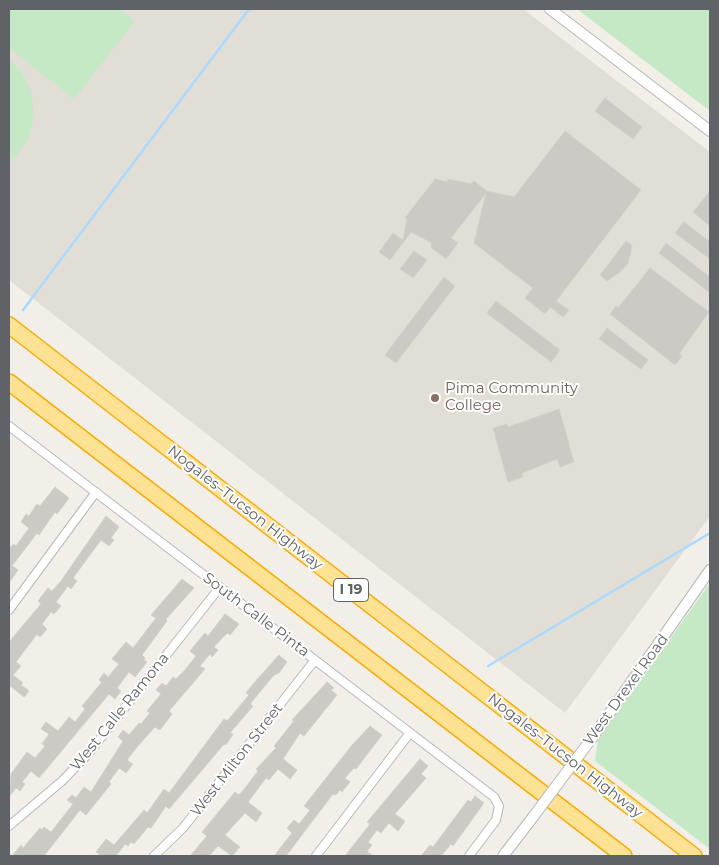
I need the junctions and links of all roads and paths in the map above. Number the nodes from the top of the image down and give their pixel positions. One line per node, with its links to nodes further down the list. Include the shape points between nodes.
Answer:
1 (550, 9): 2 (street)
2 (710, 131)
3 (9, 325): 18 (highway, Nogales–Tucson Highway / I 19)
4 (9, 382): 17 (highway)
5 (9, 426): 6 (street, South Calle Pinta)
6 (96, 492): 8 (street, South Calle Pinta); 9 (street)
7 (710, 570): 16 (street, West Drexel Road, bridge, via 592,738)
8 (220, 587): 10 (street, South Calle Pinta); 12 (street, West Calle Ramona, via 89,753)
9 (9, 610)
10 (314, 660): 11 (street, South Calle Pinta); 13 (street, West Milton Street, via 184,828)
11 (409, 734): 14 (street); 15 (street, South Calle Pinta, via 494,797 499,806 496,820)
12 (9, 826)
13 (154, 856)
14 (316, 856)
15 (469, 856)
16 (503, 856)
17 (624, 856)
18 (694, 856)

